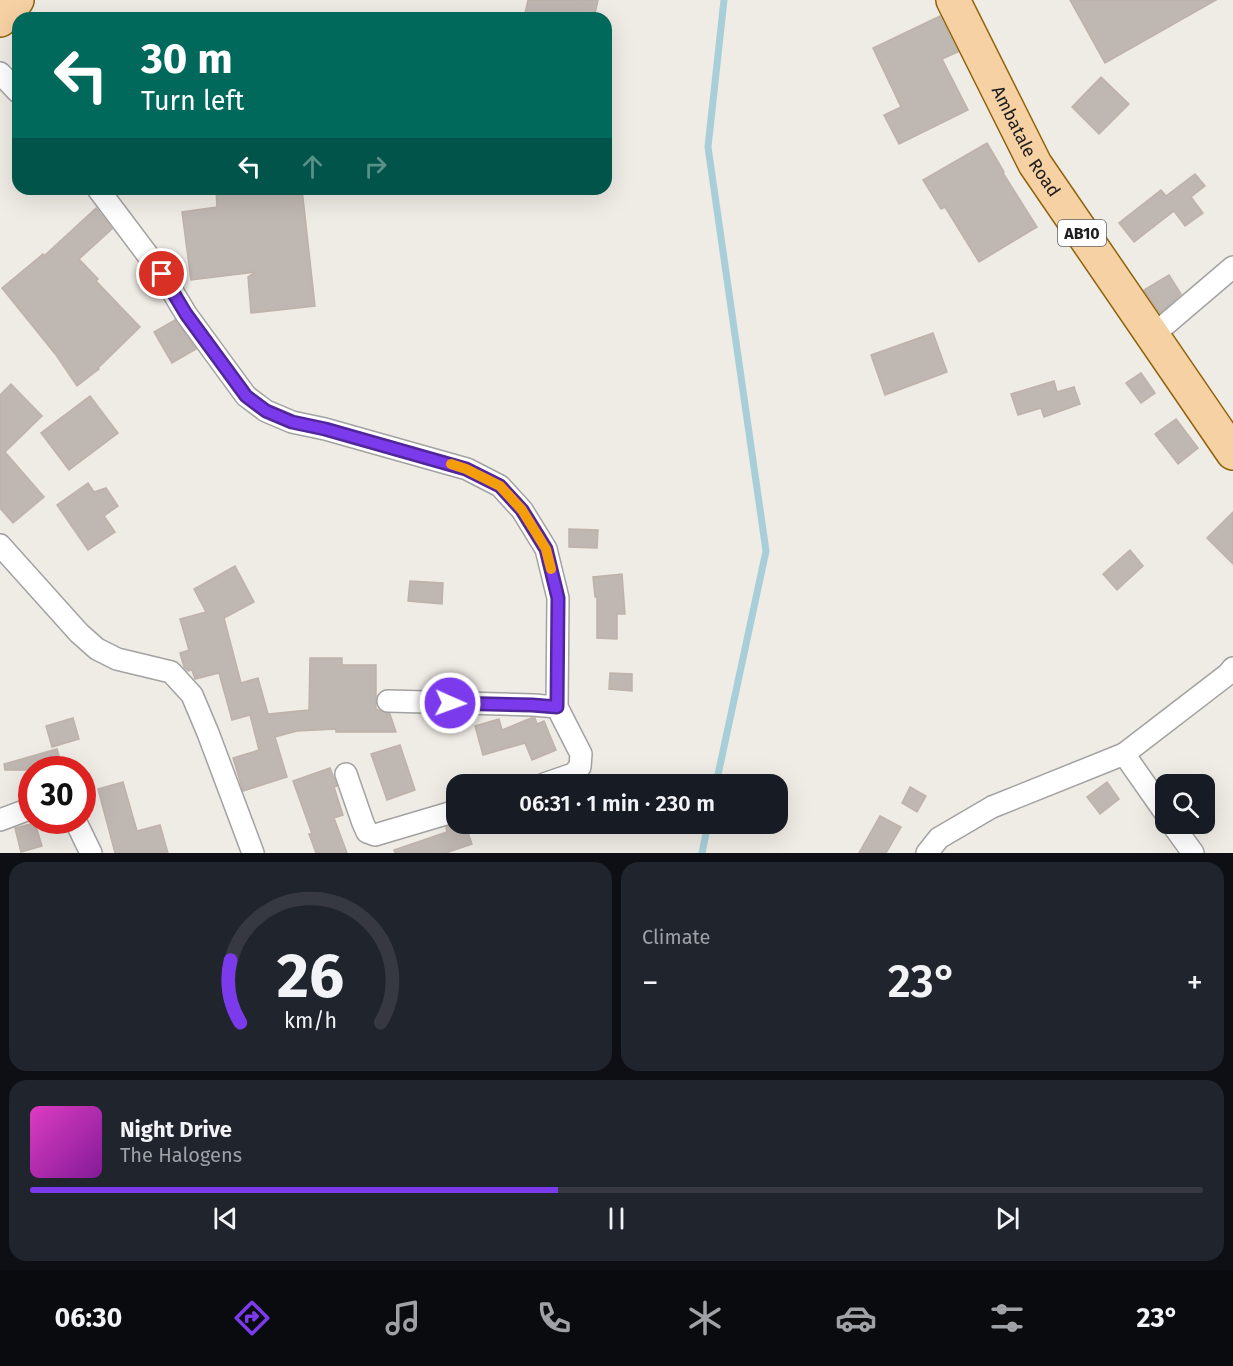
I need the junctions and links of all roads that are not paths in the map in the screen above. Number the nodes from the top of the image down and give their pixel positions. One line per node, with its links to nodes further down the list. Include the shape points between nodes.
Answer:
1 (17, 0): 3 (main road)
2 (953, 0): 8 (main road, Ambatale Road / AB10, via 1035,164)
3 (0, 20)
4 (0, 73): 5 (street)
5 (12, 86)
6 (103, 195): 13 (street, via 241,390 259,406 292,422 466,469 500,486 522,510 546,549 558,598)
7 (1233, 267): 8 (street)
8 (1152, 336): 9 (main road, Ambatale Road / AB10)
9 (1233, 453)
10 (0, 545): 24 (street, via 97,650 171,672 192,695)
11 (1233, 668): 14 (street)
12 (388, 701): 13 (street)
13 (557, 707): 16 (street, via 581,754 580,767)
14 (1124, 754): 17 (street); 25 (street, via 992,807 939,838)
15 (346, 774): 19 (street, via 363,823 375,835)
16 (573, 774)
17 (1155, 798)
18 (18, 813): 20 (street)
19 (446, 814)
20 (0, 820)
21 (82, 834): 23 (street)
22 (1179, 834): 26 (street)
23 (91, 853)
24 (253, 853)
25 (927, 853)
26 (1193, 853)

